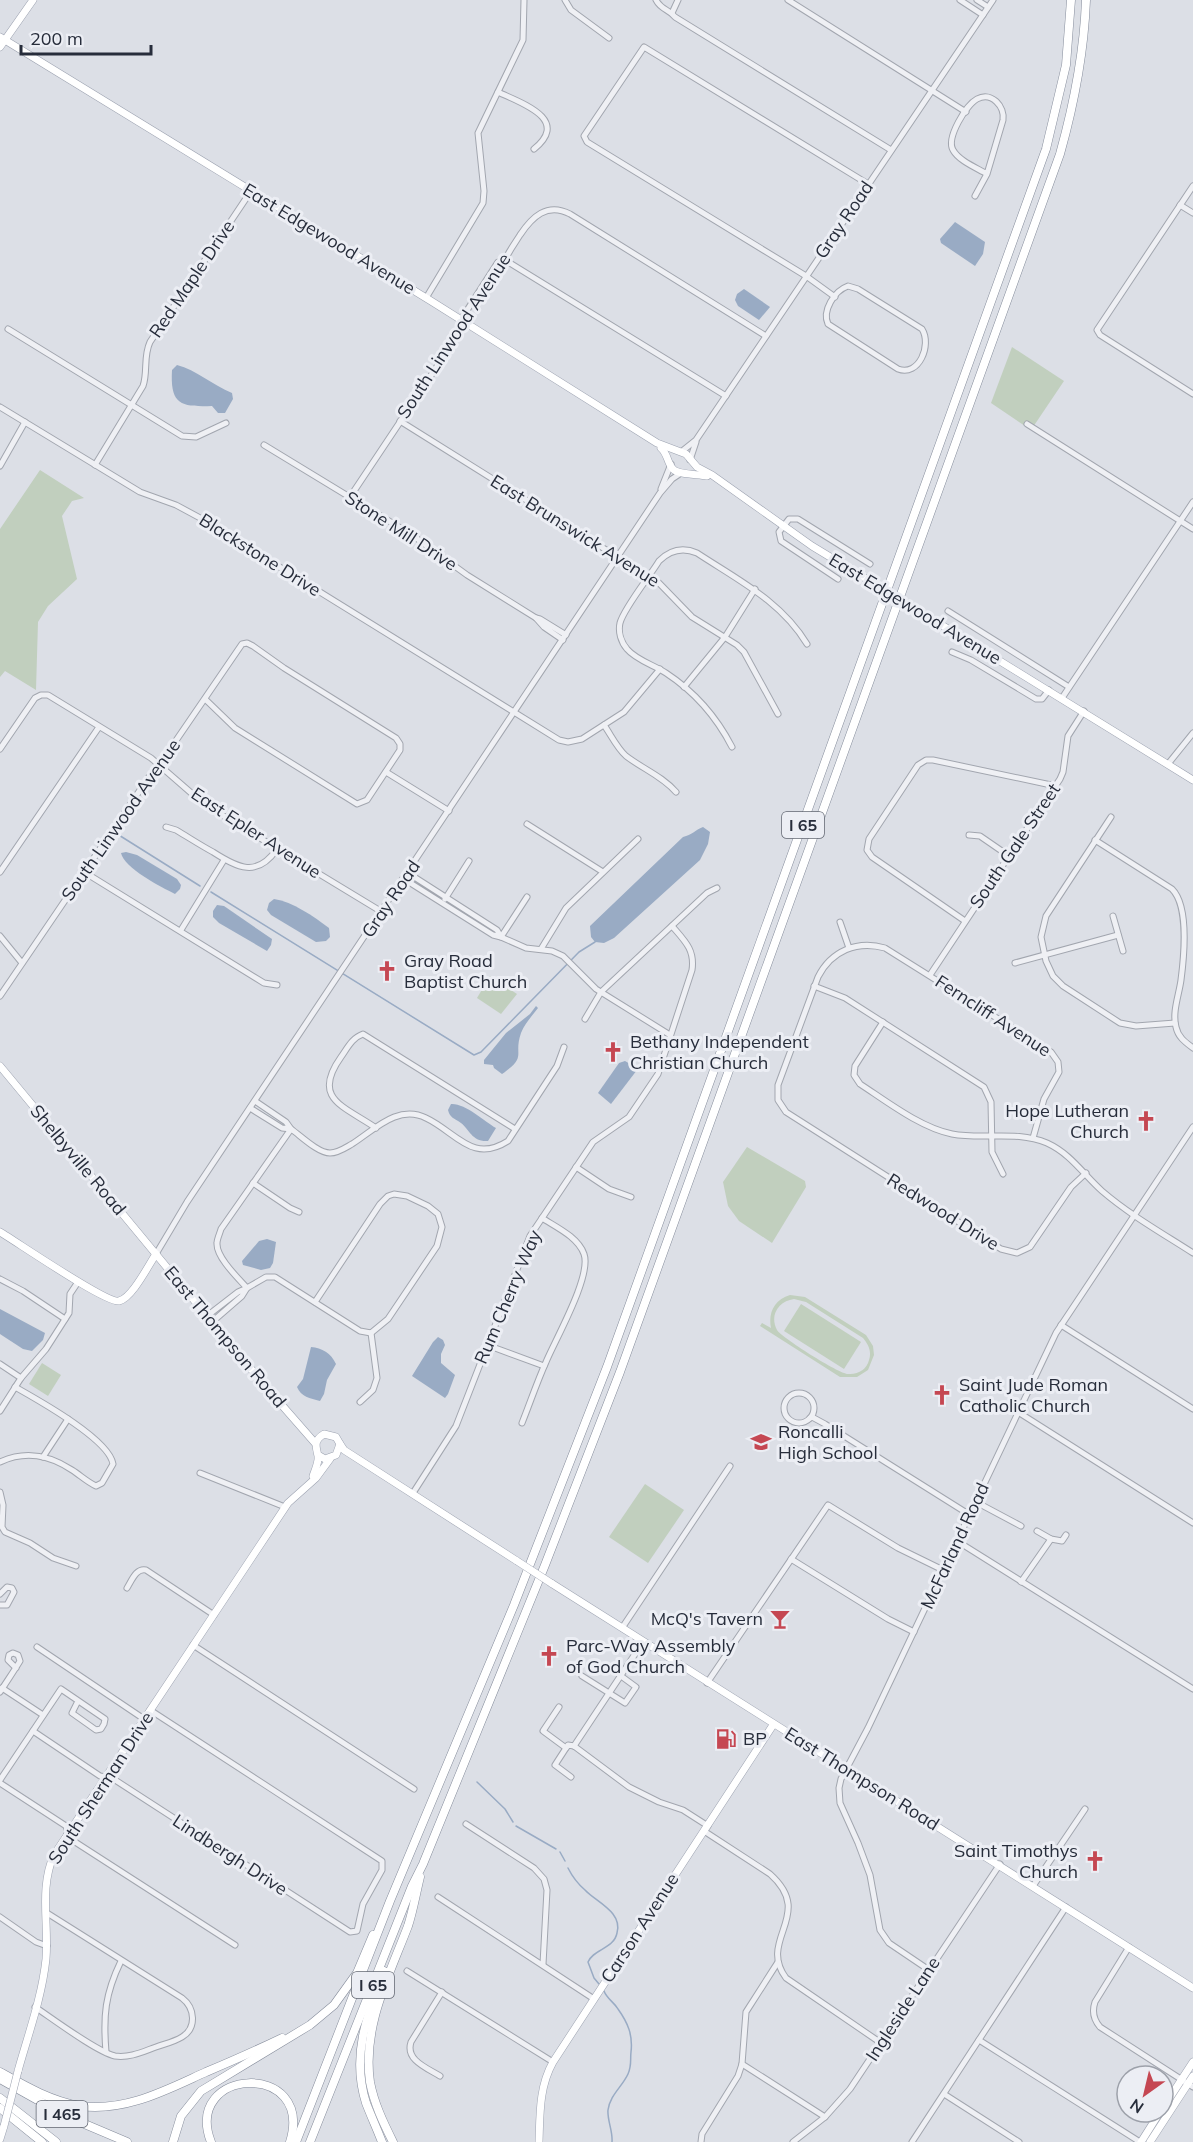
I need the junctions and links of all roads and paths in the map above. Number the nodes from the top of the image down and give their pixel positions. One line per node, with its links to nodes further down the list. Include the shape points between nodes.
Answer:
1 (33, 0): 15 (main road)
2 (524, 0): 19 (street, via 523,40)
3 (565, 0): 16 (street, via 571,10)
4 (656, 0): 13 (street, via 664,10)
5 (678, 0): 13 (street)
6 (788, 0): 18 (street)
7 (960, 0): 14 (street)
8 (977, 0): 12 (street)
9 (993, 0): 12 (street, Gray Road)
10 (1071, 0): 242 (highway, I 65, via 1061,91 1033,188 607,1367 514,1605)
11 (1086, 0): 237 (highway, I 65, via 1075,95 1042,206 620,1372)
12 (988, 7): 14 (street, Gray Road)
13 (672, 12): 22 (street)
14 (983, 15): 18 (street, Gray Road)
15 (3, 38): 17 (main road); 26 (main road, East Edgewood Avenue)
16 (609, 38)
17 (0, 47)
18 (933, 89): 20 (street); 22 (street, Gray Road)
19 (498, 92): 21 (street, via 545,119 548,130); 33 (street, via 478,133 483,203)
20 (966, 112): 23 (street, via 952,134 952,147 959,157); 23 (street, via 984,97 998,103 1004,111)
21 (534, 149)
22 (891, 150): 24 (street, Gray Road)
23 (987, 174): 27 (street)
24 (868, 184): 31 (street, Gray Road); 31 (street, via 644,47 591,123 584,138)
25 (1193, 186): 28 (street)
26 (251, 191): 33 (main road, East Edgewood Avenue); 39 (street, Red Maple Drive, via 148,344 144,383)
27 (975, 196)
28 (1180, 205): 29 (street); 37 (street, via 1098,332)
29 (1193, 213)
30 (505, 260): 34 (street, South Linwood Avenue, via 498,262); 36 (street, South Linwood Avenue, via 535,215 564,211); 38 (street)
31 (806, 276): 32 (street); 36 (street, Gray Road)
32 (835, 297): 32 (street, via 842,288 854,287 919,327 926,338 915,367 902,370 831,327 826,313)
33 (426, 298): 34 (main road, East Edgewood Avenue)
34 (463, 321): 42 (street, South Linwood Avenue, via 462,329); 46 (main road, East Edgewood Avenue)
35 (8, 329): 39 (street)
36 (765, 336): 38 (street, Gray Road)
37 (1193, 394)
38 (726, 396): 45 (street, Gray Road)
39 (132, 405): 43 (street, via 178,434 190,437); 50 (street, Red Maple Drive)
40 (0, 407): 41 (street, Blackstone Drive)
41 (25, 422): 50 (street, Blackstone Drive); 52 (street)
42 (400, 422): 56 (street, South Linwood Avenue); 61 (street, East Brunswick Avenue)
43 (226, 423)
44 (1027, 424): 58 (street)
45 (696, 440): 48 (street, Gray Road); 49 (street, Gray Road)
46 (657, 443): 48 (main road, East Edgewood Avenue); 51 (main road, East Edgewood Avenue)
47 (264, 445): 56 (street, Stone Mill Drive)
48 (680, 453): 49 (main road); 51 (main road, via 672,458)
49 (690, 459): 53 (main road, via 690,467); 54 (main road, East Edgewood Avenue)
50 (95, 465): 78 (street, Blackstone Drive, via 140,492 202,519)
51 (671, 465): 53 (main road); 55 (street, Gray Road)
52 (0, 466)
53 (683, 473): 54 (main road, East Edgewood Avenue); 55 (street, Gray Road)
54 (716, 478): 59 (main road, East Edgewood Avenue)
55 (660, 493): 61 (street, Gray Road)
56 (350, 497): 68 (street, Stone Mill Drive)
57 (1193, 502): 58 (street)
58 (1181, 521): 60 (street); 73 (street)
59 (783, 525): 62 (street, East Edgewood Avenue, via 791,518 798,519); 64 (street, East Edgewood Avenue, via 781,541); 74 (main road, East Edgewood Avenue, bridge)
60 (1193, 529)
61 (619, 556): 63 (street, East Brunswick Avenue); 68 (street, Gray Road)
62 (870, 564)
63 (650, 577): 65 (street, via 665,555 686,549); 67 (street, East Brunswick Avenue, via 692,617); 71 (street, via 623,616 620,634 630,652)
64 (838, 579)
65 (755, 589): 67 (street); 69 (street, via 784,613)
66 (948, 611): 73 (street, East Edgewood Avenue)
67 (725, 637): 72 (street); 79 (street, East Brunswick Avenue, via 748,657)
68 (564, 638): 78 (street, Gray Road)
69 (807, 644)
70 (951, 652): 74 (street, East Edgewood Avenue, via 979,664 1036,699 1042,699)
71 (660, 669): 72 (street); 80 (street, via 627,710)
72 (684, 687): 83 (street, via 710,712)
73 (1069, 687): 75 (street)
74 (1049, 690): 75 (main road, East Edgewood Avenue)
75 (1062, 698): 77 (main road, East Edgewood Avenue)
76 (205, 699): 85 (street, South Linwood Avenue); 87 (street, via 245,735 354,803 367,800); 87 (street, South Linwood Avenue, via 242,644 253,646 396,738 400,750)
77 (1084, 711): 86 (main road, East Edgewood Avenue); 89 (street, South Gale Street, via 1070,733 1063,774)
78 (514, 713): 80 (street, Blackstone Drive, via 564,742 582,739); 91 (street, Gray Road)
79 (778, 714)
80 (604, 725): 90 (street, via 619,749)
81 (99, 727): 84 (street, East Epler Avenue, via 48,695 41,695); 85 (street, East Epler Avenue); 102 (street)
82 (1193, 733): 86 (street)
83 (732, 747)
84 (0, 749)
85 (158, 764): 98 (street, East Epler Avenue, via 210,807); 103 (street, South Linwood Avenue)
86 (1168, 764): 88 (main road, East Edgewood Avenue)
87 (386, 772): 91 (street)
88 (1193, 780)
89 (1056, 786): 99 (street, South Gale Street); 112 (street, via 933,760 918,765 867,846 870,855)
90 (676, 792)
91 (449, 811): 105 (street, Gray Road)
92 (1111, 817): 97 (street)
93 (527, 824): 104 (street)
94 (166, 827): 100 (street)
95 (969, 835): 99 (street, via 980,836)
96 (638, 839): 104 (street)
97 (1095, 840): 122 (street, via 1046,915 1041,937); 132 (street, via 1170,888 1182,905 1181,980)
98 (277, 849): 100 (street, via 262,865 252,868); 110 (street, East Epler Avenue)
99 (1009, 856): 112 (street, South Gale Street)
100 (224, 860): 115 (street)
101 (470, 861): 109 (street)
102 (0, 872)
103 (84, 872): 115 (street); 123 (street, South Linwood Avenue)
104 (603, 872): 120 (street, via 566,908)
105 (408, 873): 106 (street, Gray Road); 109 (street)
106 (404, 879): 109 (street); 110 (street, Gray Road)
107 (717, 888): 114 (street)
108 (526, 897): 118 (street)
109 (445, 901): 118 (street)
110 (382, 912): 137 (street, Gray Road)
111 (1113, 916): 116 (street)
112 (965, 921): 125 (street, South Gale Street)
113 (840, 922): 119 (street)
114 (672, 926): 128 (street); 133 (street, Rum Cherry Way, via 694,958)
115 (181, 930): 126 (street, via 264,983)
116 (1118, 935): 121 (street); 122 (street)
117 (0, 936): 123 (street)
118 (501, 937): 120 (street)
119 (849, 948): 125 (street, Ferncliff Avenue, via 885,948); 127 (street, via 827,963)
120 (541, 949): 128 (street, via 569,961)
121 (1123, 951)
122 (1044, 955): 124 (street); 132 (street, via 1063,986 1120,1023)
123 (22, 963): 129 (street, South Linwood Avenue)
124 (1015, 963)
125 (930, 975): 144 (street, Ferncliff Avenue, via 1056,1056 1059,1074 1044,1101)
126 (277, 985)
127 (814, 986): 131 (street, via 842,996); 146 (street, Redwood Drive, via 778,1085 777,1097 786,1112 1009,1252 1022,1252 1032,1245 1073,1185)
128 (601, 992): 130 (street); 133 (street)
129 (0, 996)
130 (585, 1019)
131 (883, 1022): 143 (street, via 984,1087 991,1102); 143 (street, via 856,1064 855,1078 861,1085 933,1128 960,1135)
132 (1175, 1023): 135 (street, via 1181,1039)
133 (670, 1035): 145 (street, Rum Cherry Way, via 658,1074 632,1113 596,1139)
134 (564, 1047): 142 (street, via 557,1066)
135 (1193, 1048)
136 (0, 1066): 155 (main road, Shelbyville Road)
137 (255, 1101): 138 (street, Gray Road); 141 (street)
138 (250, 1108): 141 (street, via 282,1128); 155 (street, Gray Road)
139 (1193, 1127): 151 (street, McFarland Road)
140 (376, 1128): 141 (street, via 329,1153); 142 (street, via 409,1113 428,1118 478,1150 494,1149 508,1141); 142 (street, via 338,1102 328,1087 332,1069 354,1038 363,1034)
141 (291, 1129): 148 (street)
142 (515, 1129)
143 (992, 1136): 144 (street); 147 (street, via 993,1156)
144 (1033, 1138): 146 (street, via 1063,1152)
145 (576, 1167): 149 (street, via 609,1189); 152 (street, Rum Cherry Way)
146 (1086, 1173): 151 (street, via 1102,1191)
147 (1003, 1174)
148 (253, 1183): 150 (street); 158 (street, via 221,1229 216,1244)
149 (631, 1197)
150 (299, 1212)
151 (1134, 1215): 154 (street); 162 (street, McFarland Road)
152 (542, 1218): 164 (street, Rum Cherry Way, via 526,1244); 166 (street, via 575,1240 586,1261 565,1324)
153 (0, 1232): 157 (main road)
154 (1193, 1253)
155 (156, 1254): 157 (main road, Gray Road, via 128,1295 118,1302); 161 (main road, East Thompson Road)
156 (0, 1279): 160 (street)
157 (78, 1282): 160 (street, via 70,1294)
158 (247, 1288): 159 (street, via 266,1277 275,1277); 161 (street)
159 (315, 1302): 163 (street, via 360,1331); 163 (street, via 388,1196 401,1194 421,1203 441,1220 437,1246 388,1319)
160 (65, 1319): 167 (street)
161 (209, 1319): 175 (main road, East Thompson Road)
162 (1061, 1325): 170 (street); 172 (street, McFarland Road)
163 (371, 1333): 169 (street, via 377,1378 373,1390)
164 (487, 1345): 166 (street); 189 (street, Rum Cherry Way, via 456,1426)
165 (0, 1364): 167 (street)
166 (544, 1366): 176 (street)
167 (21, 1378): 168 (street)
168 (15, 1387): 171 (street); 174 (street)
169 (360, 1402)
170 (1193, 1409)
171 (0, 1411)
172 (1018, 1412): 190 (street, McFarland Road); 193 (street)
173 (810, 1418): 173 (street, via 814,1407 811,1399 799,1393 790,1396 784,1408 790,1420 799,1423); 192 (street)
174 (68, 1419): 181 (street); 181 (street, via 94,1438 114,1462 102,1483 96,1486)
175 (294, 1420): 177 (main road, East Thompson Road); 178 (main road, East Thompson Road)
176 (522, 1423)
177 (320, 1436): 178 (main road); 179 (main road, via 332,1435)
178 (315, 1443): 180 (main road)
179 (340, 1444): 182 (main road); 185 (main road)
180 (318, 1455): 182 (main road); 187 (main road, South Sherman Drive)
181 (43, 1456): 183 (street, via 22,1455)
182 (333, 1457): 185 (main road, via 364,1463); 187 (main road, South Sherman Drive)
183 (0, 1462)
184 (730, 1466): 207 (street)
185 (376, 1470): 189 (main road)
186 (200, 1473): 191 (street)
187 (311, 1481): 191 (main road, South Sherman Drive)
188 (0, 1492): 200 (street, via 5,1532)
189 (413, 1493): 207 (main road, bridge)
190 (976, 1502): 192 (street, McFarland Road); 194 (street)
191 (285, 1507): 206 (main road, South Sherman Drive)
192 (970, 1515): 198 (street, McFarland Road)
193 (1193, 1523)
194 (1021, 1526)
195 (1037, 1531): 197 (street)
196 (1066, 1535): 197 (street, via 1062,1541)
197 (1051, 1539): 202 (street)
198 (957, 1541): 201 (street, McFarland Road); 202 (street)
199 (791, 1558): 201 (street, via 831,1506 898,1548); 208 (street); 215 (street)
200 (76, 1566)
201 (944, 1570): 208 (street, McFarland Road)
202 (1021, 1582): 216 (street)
203 (127, 1588): 206 (street, via 137,1572 146,1570)
204 (0, 1594): 205 (street, via 7,1587 14,1592 7,1605)
205 (0, 1605)
206 (214, 1615): 210 (main road, South Sherman Drive)
207 (622, 1628): 209 (main road)
208 (914, 1632): 228 (street, McFarland Road)
209 (644, 1642): 214 (street); 215 (main road)
210 (193, 1645): 221 (main road, South Sherman Drive); 232 (street)
211 (36, 1647): 223 (street)
212 (16, 1668): 217 (street)
213 (582, 1676): 218 (street)
214 (621, 1676): 218 (street); 218 (street, via 635,1689 625,1703)
215 (707, 1683): 224 (main road, East Thompson Road)
216 (1193, 1689)
217 (1, 1690): 222 (street)
218 (609, 1694): 226 (street)
219 (78, 1701): 219 (street, via 72,1713 96,1730 101,1729 105,1719); 222 (street, via 61,1689)
220 (559, 1707): 227 (street, via 543,1731)
221 (150, 1710): 223 (main road, South Sherman Drive); 229 (street, Lindbergh Drive, via 381,1860 379,1875 364,1900 359,1926 354,1933 340,1926)
222 (43, 1716): 225 (street)
223 (144, 1719): 229 (main road, South Sherman Drive)
224 (773, 1725): 228 (main road, East Thompson Road); 235 (main road, Carson Avenue)
225 (33, 1731): 229 (street, Lindbergh Drive); 231 (street)
226 (574, 1746): 227 (street); 235 (street, via 629,1787 683,1810)
227 (566, 1748): 230 (street, via 555,1765)
228 (846, 1770): 238 (main road, East Thompson Road); 252 (street, McFarland Road, via 839,1788 840,1803 870,1875 880,1930 889,1943)
229 (105, 1777): 236 (main road, South Sherman Drive)
230 (571, 1777)
231 (0, 1781): 236 (street, via 66,1826)
232 (414, 1789)
233 (1085, 1809): 239 (street)
234 (466, 1824): 251 (street, via 544,1879 547,1890)
235 (706, 1828): 250 (street, via 770,1874 785,1893 789,1914 778,1945); 256 (main road, Carson Avenue)
236 (68, 1833): 244 (main road, South Sherman Drive, via 48,1871); 246 (street, via 72,1840)
237 (423, 1864): 241 (highway); 287 (highway, I 65)
238 (1000, 1864): 239 (main road, East Thompson Road); 252 (street, Ingleside Lane)
239 (1033, 1886): 243 (main road, East Thompson Road)
240 (438, 1897): 251 (street)
241 (415, 1898): 288 (highway, via 372,2003 362,2039 363,2091); 289 (highway, via 370,2039 372,2091)
242 (390, 1901): 258 (highway, via 349,1986); 286 (highway, I 65)
243 (1066, 1907): 248 (main road, East Thompson Road); 259 (street)
244 (47, 1913): 247 (main road, South Sherman Drive); 249 (street)
245 (0, 1917): 247 (street)
246 (235, 1945)
247 (47, 1946): 257 (main road, South Sherman Drive)
248 (1129, 1947): 254 (main road, East Thompson Road); 269 (street, via 1095,2001 1094,2018 1100,2027)
249 (121, 1961): 261 (street, via 106,2000); 261 (street, via 182,1998 191,2009 191,2025 181,2037 129,2056)
250 (778, 1962): 260 (street, via 782,1974 792,1984); 264 (street, via 746,2012)
251 (543, 1964): 256 (street)
252 (929, 1970): 260 (street, Ingleside Lane)
253 (407, 1971): 255 (street)
254 (1193, 1988)
255 (442, 1992): 262 (street); 266 (street, via 409,2049 412,2058)
256 (594, 1999): 262 (main road, Carson Avenue)
257 (35, 2007): 261 (street); 277 (main road, South Sherman Drive, bridge)
258 (310, 2025): 265 (highway, via 158,2094 122,2105 98,2107 63,2102); 283 (highway, via 201,2091 180,2116)
259 (979, 2040): 270 (street); 294 (street)
260 (881, 2043): 274 (street, Ingleside Lane, via 850,2089)
261 (105, 2052)
262 (553, 2062): 290 (main road, Carson Avenue, via 540,2101)
263 (1193, 2062): 269 (main road)
264 (742, 2064): 274 (street); 278 (street, via 735,2084)
265 (0, 2072)
266 (440, 2076)
267 (1193, 2076): 269 (main road)
268 (0, 2079): 282 (highway, I 465, via 62,2114)
269 (1188, 2083): 271 (main road); 295 (main road)
270 (944, 2094): 292 (street); 293 (street)
271 (1175, 2096)
272 (0, 2098): 275 (highway, I 465)
273 (0, 2108): 279 (highway)
274 (825, 2117): 291 (street, Ingleside Lane)
275 (30, 2120): 280 (highway); 281 (highway, I 465)
276 (1152, 2124): 294 (main road)
277 (0, 2139)
278 (701, 2141)
279 (42, 2142)
280 (56, 2142)
281 (61, 2142)
282 (127, 2142)
283 (173, 2142)
284 (211, 2142): 285 (highway, via 207,2123 214,2103 226,2090 247,2082 265,2084 283,2097 292,2117)
285 (290, 2142)
286 (296, 2142)
287 (310, 2142)
288 (382, 2142)
289 (393, 2142)
290 (539, 2142)
291 (793, 2142)
292 (912, 2142)
293 (1019, 2142)
294 (1140, 2142)
295 (1150, 2142)

